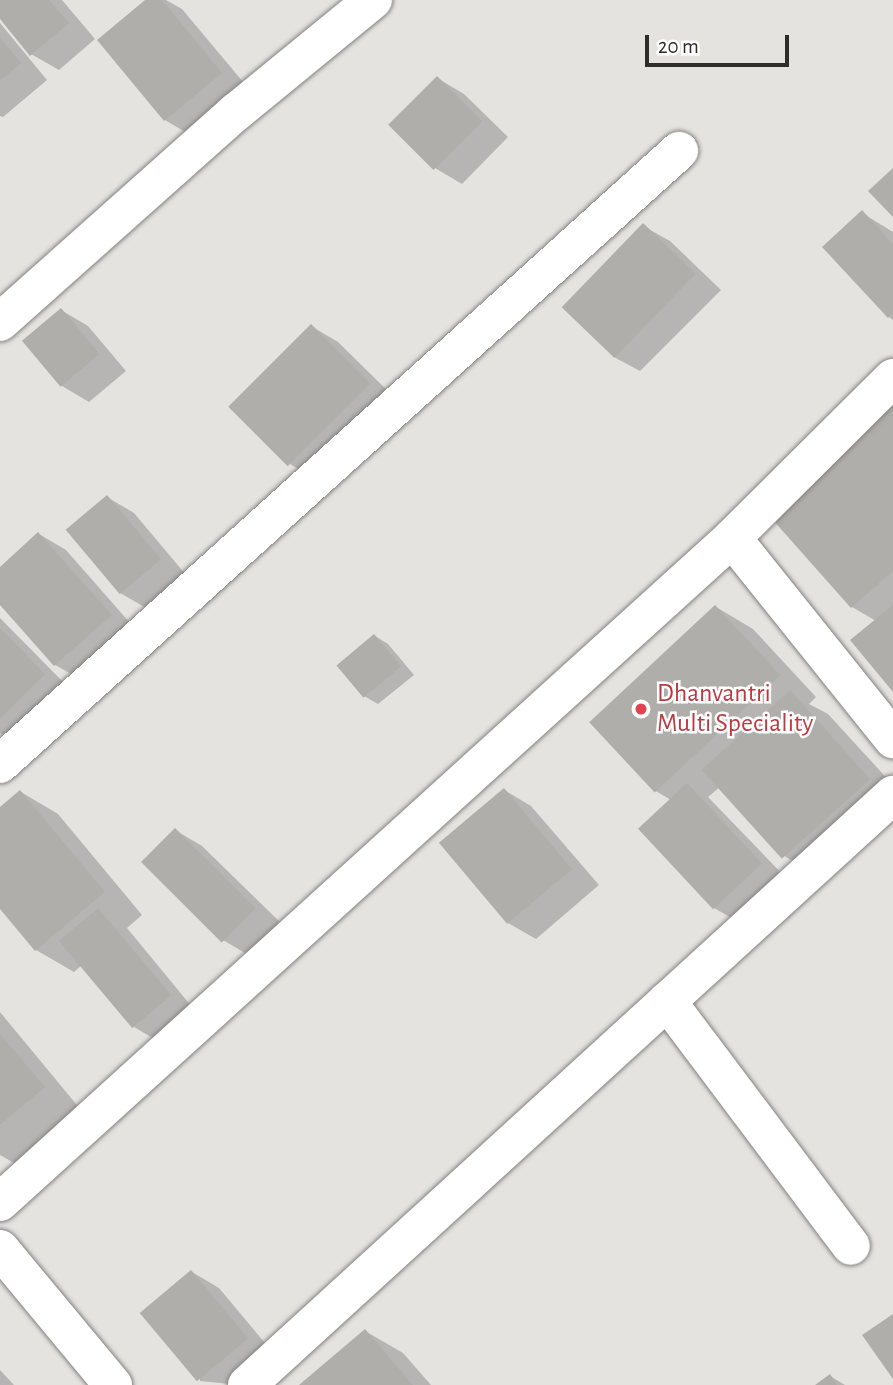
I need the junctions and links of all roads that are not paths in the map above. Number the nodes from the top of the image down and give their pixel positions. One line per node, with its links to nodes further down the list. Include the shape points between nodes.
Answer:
1 (373, 0): 3 (street, via 236,112)
2 (679, 151): 7 (street)
3 (0, 323)
4 (893, 378): 5 (street)
5 (732, 538): 6 (street); 10 (street)
6 (893, 739)
7 (0, 764)
8 (893, 795): 9 (street)
9 (667, 1001): 11 (street); 14 (street)
10 (0, 1202)
11 (851, 1246)
12 (0, 1249): 13 (street)
13 (113, 1385)
14 (247, 1385)

